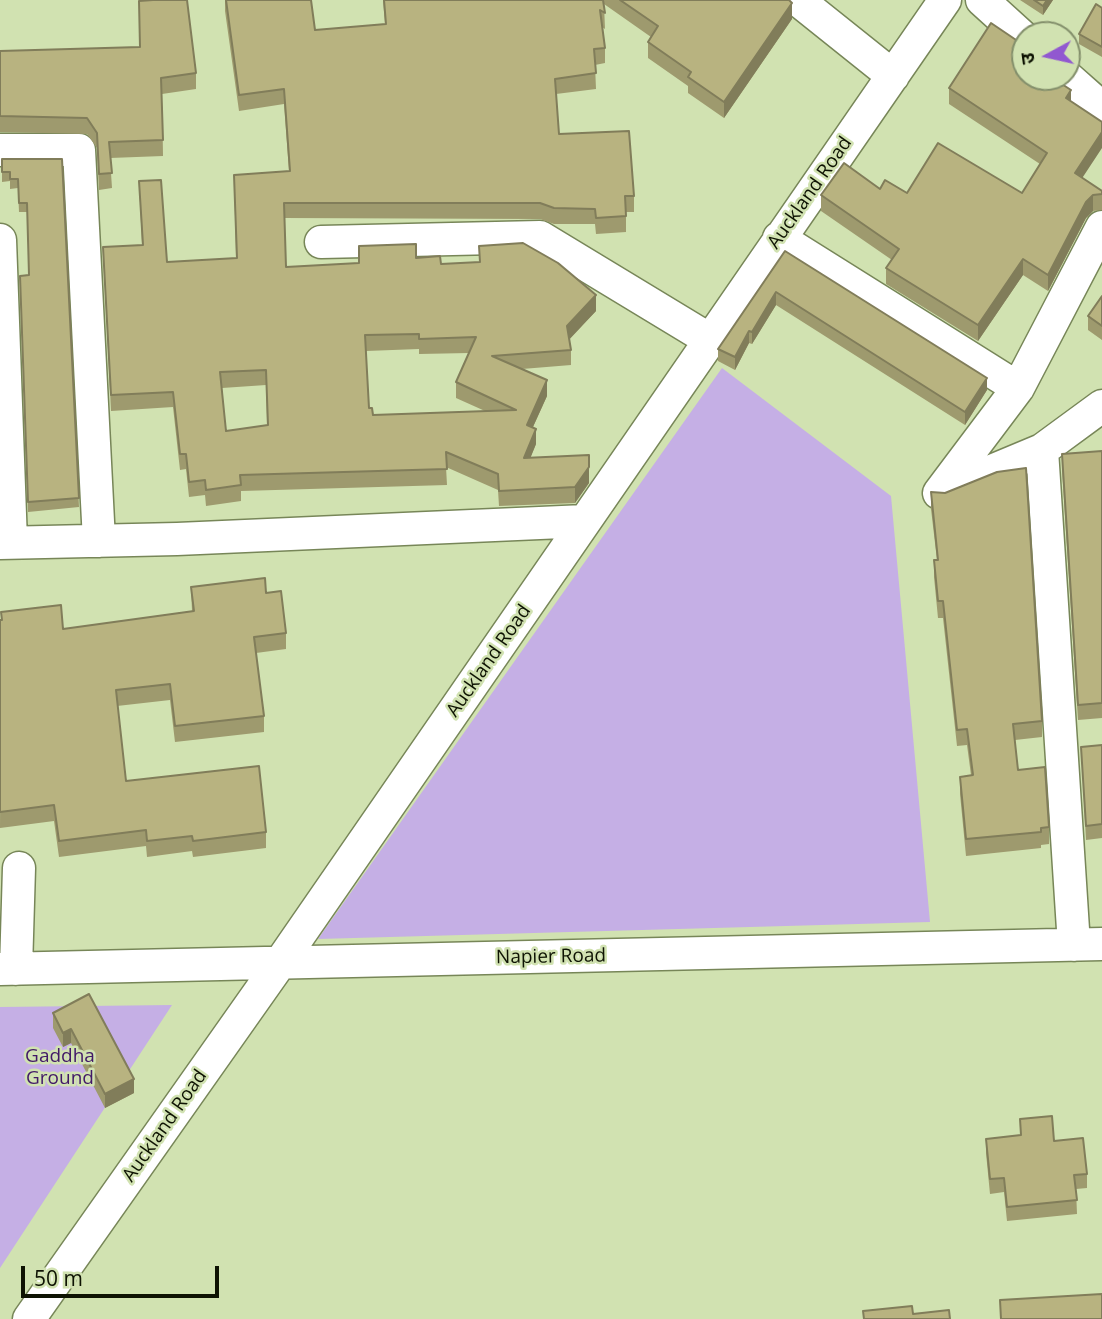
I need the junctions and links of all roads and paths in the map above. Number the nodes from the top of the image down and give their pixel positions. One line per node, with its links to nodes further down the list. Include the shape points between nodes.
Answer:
1 (798, 0): 5 (street)
2 (946, 0): 5 (street, Auckland Road)
3 (982, 0): 4 (street)
4 (1011, 26)
5 (893, 76): 10 (street, Auckland Road)
6 (1081, 89): 7 (street)
7 (1102, 108)
8 (0, 150): 18 (street, via 79,150)
9 (1102, 227): 14 (street)
10 (779, 238): 13 (street, Auckland Road); 14 (street)
11 (0, 240): 19 (street)
12 (321, 242): 13 (street, via 540,237)
13 (710, 340): 17 (street, Auckland Road)
14 (1018, 388): 16 (street, via 939,493)
15 (1102, 406): 16 (street)
16 (1042, 450): 21 (street)
17 (585, 521): 18 (street); 22 (street, Auckland Road)
18 (99, 541): 19 (street)
19 (6, 542)
20 (19, 868): 23 (street)
21 (1088, 945): 22 (street, Napier Road)
22 (280, 963): 23 (street, Napier Road); 24 (street, Auckland Road)
23 (8, 969)
24 (29, 1319)

